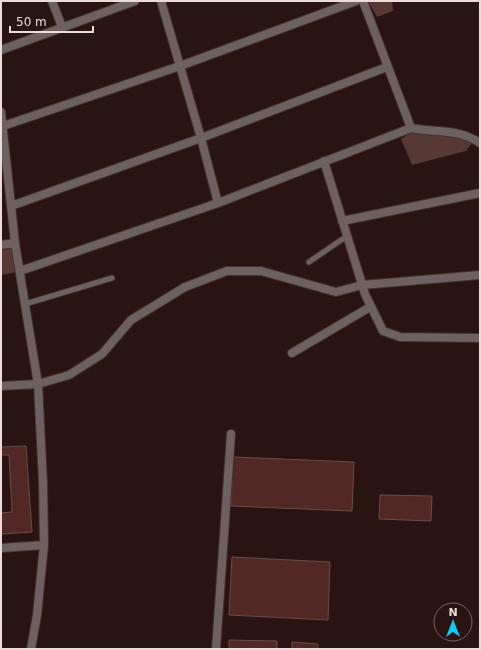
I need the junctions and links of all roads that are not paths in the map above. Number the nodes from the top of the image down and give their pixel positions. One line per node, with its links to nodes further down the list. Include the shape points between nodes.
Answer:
1 (52, 1): 6 (street)
2 (135, 1): 6 (street)
3 (160, 1): 8 (street)
4 (356, 1): 8 (street)
5 (362, 1): 9 (street)
6 (62, 27): 7 (street)
7 (1, 50)
8 (180, 66): 11 (street); 13 (street)
9 (387, 66): 12 (street); 13 (street)
10 (1, 112): 11 (street)
11 (3, 126): 18 (street)
12 (411, 128): 14 (street, via 456,132); 15 (street)
13 (201, 138): 17 (street); 18 (street)
14 (480, 143)
15 (324, 161): 17 (street); 19 (street)
16 (480, 193): 19 (street)
17 (218, 204): 24 (street)
18 (11, 206): 21 (street)
19 (342, 221): 20 (street)
20 (347, 236): 23 (lane); 27 (street)
21 (15, 243): 22 (street); 24 (street)
22 (1, 245)
23 (310, 262)
24 (20, 271): 28 (street)
25 (480, 275): 27 (street)
26 (112, 278): 28 (lane)
27 (362, 285): 29 (street); 32 (street, via 336,292 261,271 227,271 185,287 131,320 102,354 69,375)
28 (25, 304): 32 (street)
29 (370, 307): 30 (street, via 382,331 400,337); 31 (street)
30 (480, 338)
31 (292, 352)
32 (38, 384): 33 (street); 35 (street)
33 (1, 386)
34 (231, 434): 38 (street)
35 (44, 545): 36 (street); 37 (street, via 37,616)
36 (1, 548)
37 (30, 649)
38 (216, 649)

